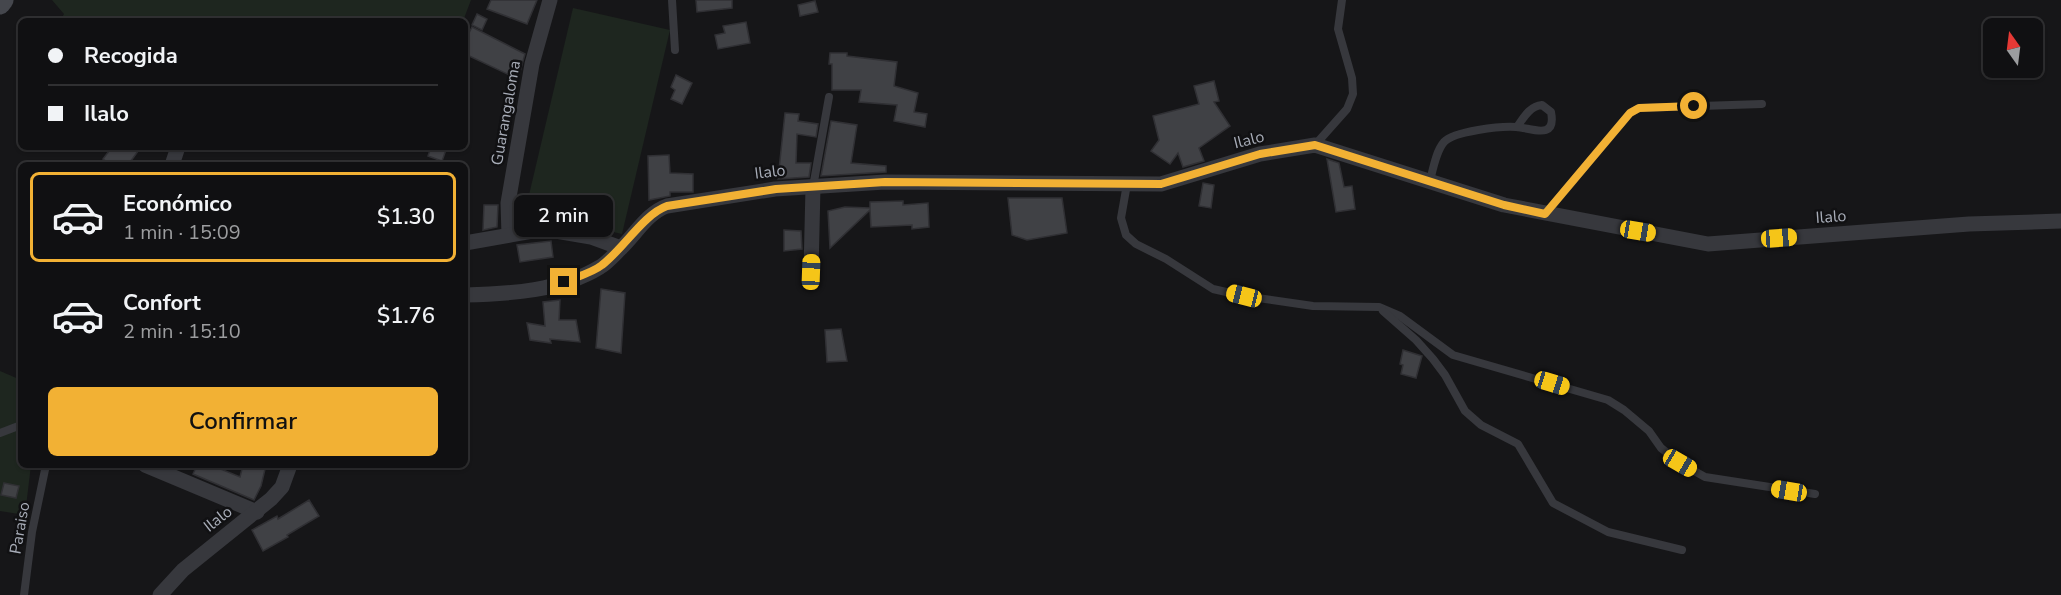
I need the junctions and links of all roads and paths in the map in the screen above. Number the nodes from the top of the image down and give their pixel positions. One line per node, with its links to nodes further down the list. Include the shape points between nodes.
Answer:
1 (3, 0): 5 (main road)
2 (550, 0): 16 (street, Guarangaloma, via 532,64 508,202)
3 (672, 0): 6 (lane)
4 (1342, 0): 10 (lane, via 1338,29 1353,94 1347,109)
5 (0, 4)
6 (675, 50)
7 (829, 97): 13 (lane)
8 (1762, 104): 14 (lane, via 1639,108 1630,113)
9 (1517, 127): 9 (lane, via 1544,131 1551,126 1551,112 1542,105 1536,106); 11 (lane, via 1452,136 1443,143)
10 (1315, 145): 11 (street, Ilalo); 12 (street, Ilalo, via 1260,154 1161,184)
11 (1430, 181): 14 (street, Ilalo)
12 (1127, 184): 13 (street, Ilalo, via 885,182); 21 (lane, via 1121,218 1126,235 1213,288 1313,306)
13 (813, 187): 18 (street, Ilalo, via 667,206 653,213); 19 (street)
14 (1545, 214): 15 (street, Ilalo, via 1707,244)
15 (2061, 221)
16 (509, 235): 17 (street); 18 (street, via 544,229 591,237)
17 (468, 242)
18 (621, 248): 20 (street, Ilalo, via 600,267 564,282 507,294)
19 (811, 272)
20 (468, 295)
21 (1378, 307): 27 (lane, via 1400,316 1453,355 1608,400 1649,431 1661,448 1705,477); 29 (lane, via 1433,359 1465,411 1518,444 1553,503 1608,532)
22 (18, 426): 23 (lane)
23 (0, 433)
24 (45, 468): 30 (lane, Paraiso)
25 (152, 468): 28 (street)
26 (289, 468): 28 (street, Ilalo, via 282,487)
27 (1815, 494)
28 (256, 512): 31 (street, Ilalo, via 183,570)
29 (1682, 550)
30 (24, 595)
31 (160, 595)

